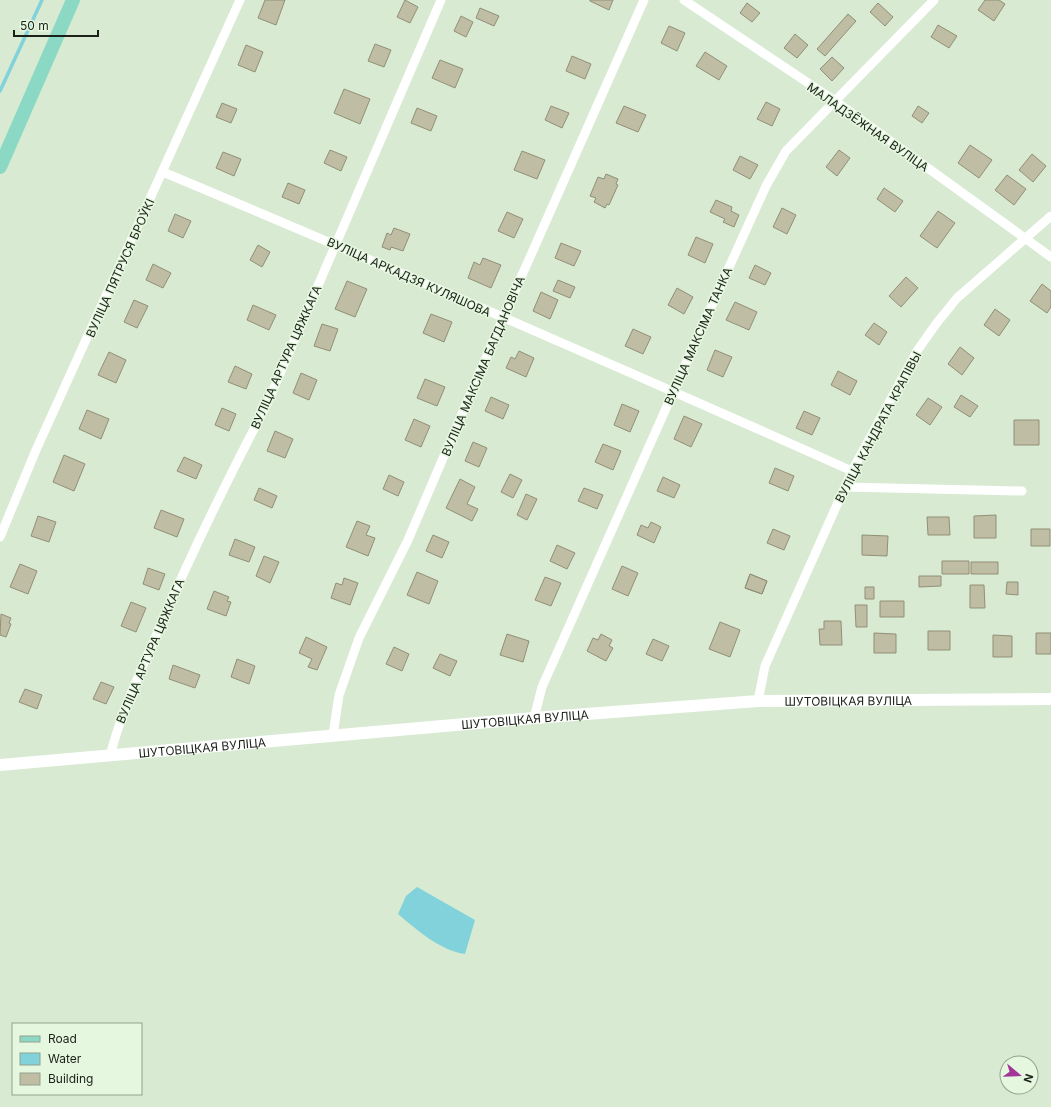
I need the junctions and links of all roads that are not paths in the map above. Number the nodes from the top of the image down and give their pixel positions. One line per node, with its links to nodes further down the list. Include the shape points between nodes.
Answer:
1 (73, 0): 8 (main road)
2 (240, 0): 9 (street, ВУЛІЦА ПЯТРУСЯ БРОЎКІ)
3 (441, 0): 12 (street, ВУЛІЦА АРТУРА ЦЯЖКАГА)
4 (644, 0): 14 (street, ВУЛІЦА МАКСІМА БАГДАНОВІЧА)
5 (684, 0): 7 (street, МАЛАДЗЁЖНАЯ ВУЛІЦА)
6 (934, 0): 7 (street, ВУЛІЦА МАКСІМА ТАНКА)
7 (834, 101): 11 (street, МАЛАДЗЁЖНАЯ ВУЛІЦА); 15 (street, ВУЛІЦА МАКСІМА ТАНКА, via 786,151 766,186)
8 (0, 167)
9 (163, 172): 12 (street, ВУЛІЦА АРКАДЗЯ КУЛЯШОВА); 19 (street, ВУЛІЦА ПЯТРУСЯ БРОЎКІ, via 36,450)
10 (1051, 216): 11 (street, ВУЛІЦА КАНДРАТА КРАПІВЫ)
11 (1024, 239): 13 (street, МАЛАДЗЁЖНАЯ ВУЛІЦА); 16 (street, ВУЛІЦА КАНДРАТА КРАПІВЫ, via 957,298 936,324 917,351)
12 (335, 244): 14 (street, ВУЛІЦА АРКАДЗЯ КУЛЯШОВА); 24 (street, ВУЛІЦА АРТУРА ЦЯЖКАГА, via 267,404 190,558 135,680 118,724)
13 (1051, 257)
14 (503, 318): 15 (street, ВУЛІЦА АРКАДЗЯ КУЛЯШОВА); 23 (street, ВУЛІЦА МАКСІМА БАГДАНОВІЧА, via 408,540 359,638 339,695)
15 (673, 391): 16 (street, ВУЛІЦА АРКАДЗЯ КУЛЯШОВА); 22 (street, ВУЛІЦА МАКСІМА ТАНКА, via 542,688)
16 (852, 471): 17 (street, ВУЛІЦА КАНДРАТА КРАПІВЫ)
17 (845, 487): 18 (street); 21 (street, ВУЛІЦА КАНДРАТА КРАПІВЫ, via 765,666)
18 (1022, 491)
19 (0, 537)
20 (1051, 699): 21 (main road, ШУТОВІЦКАЯ ВУЛІЦА)
21 (758, 700): 22 (main road, ШУТОВІЦКАЯ ВУЛІЦА)
22 (534, 718): 23 (main road, ШУТОВІЦКАЯ ВУЛІЦА)
23 (333, 736): 24 (main road, ШУТОВІЦКАЯ ВУЛІЦА)
24 (110, 756): 25 (main road, ШУТОВІЦКАЯ ВУЛІЦА)
25 (0, 765)

